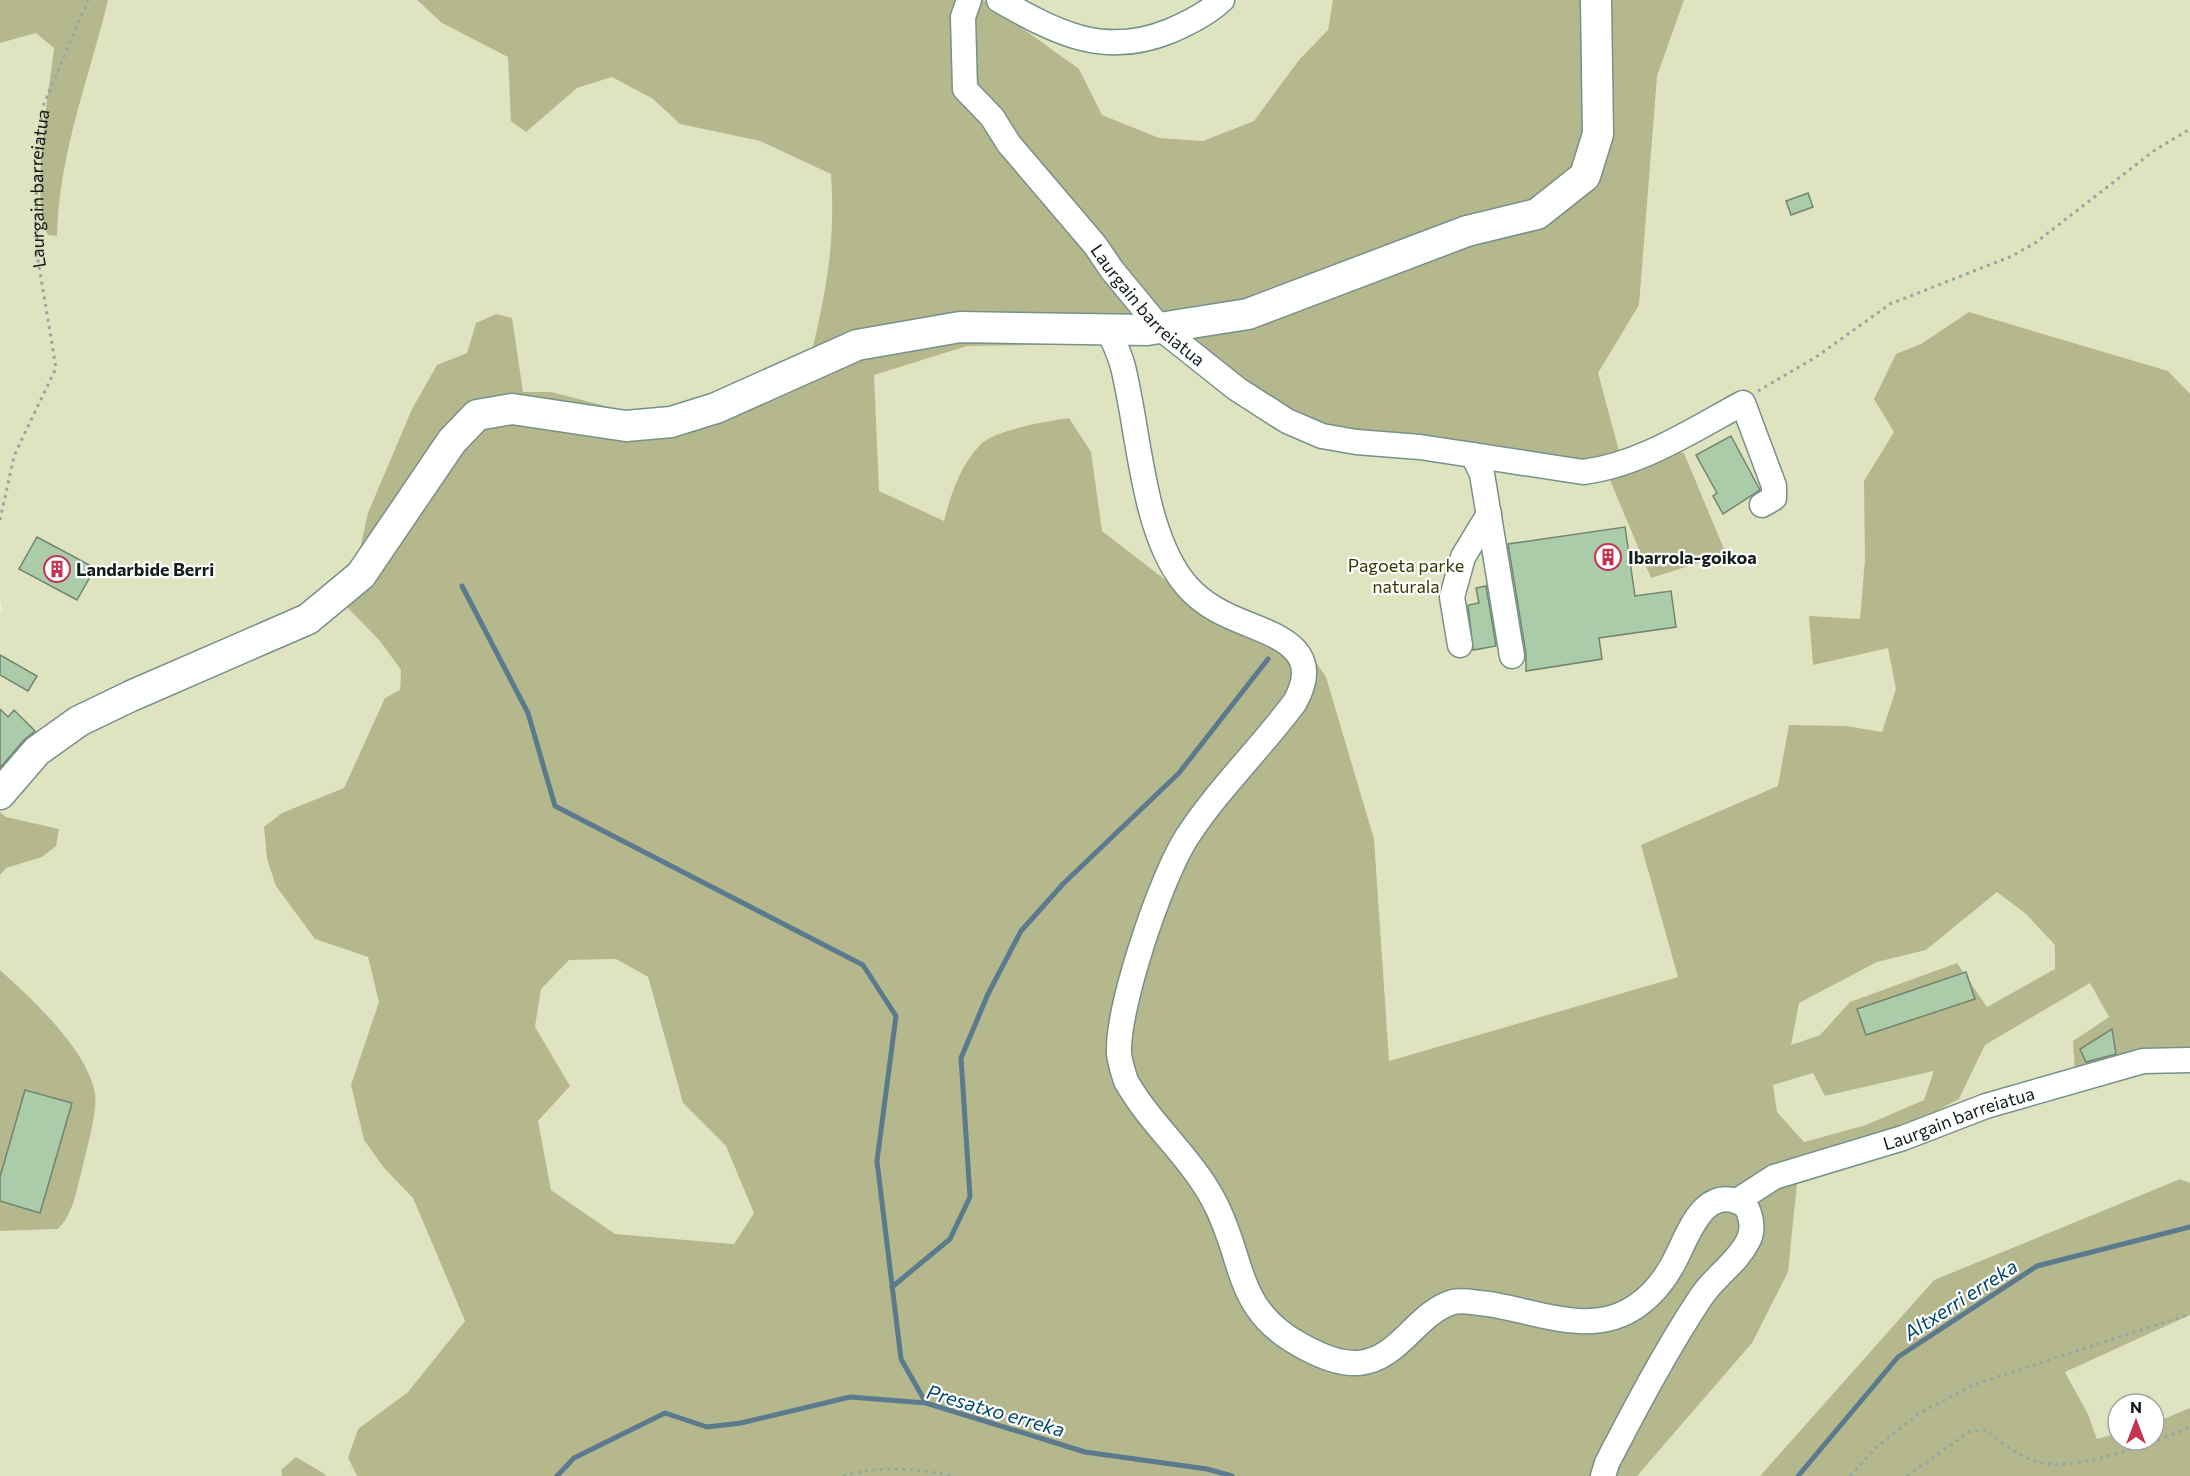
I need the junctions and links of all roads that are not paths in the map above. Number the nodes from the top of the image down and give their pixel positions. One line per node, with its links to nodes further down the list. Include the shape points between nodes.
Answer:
1 (969, 0): 5 (street, Laurgain barreiatua, via 963,17 965,89 992,117 1009,144)
2 (999, 0): 3 (street, via 1075,36 1123,44 1143,41 1190,22)
3 (1222, 0)
4 (1596, 0): 5 (main road, via 1598,134 1585,176 1537,214 1467,231 1248,314)
5 (1159, 327): 6 (main road); 7 (street, Laurgain barreiatua, via 1237,389 1287,421 1322,436)
6 (1108, 329): 12 (main road, via 960,327 857,345 716,408 671,422 626,426 512,409 477,416 452,441 361,575 308,619 79,721 37,751); 14 (street, via 1123,365 1154,517 1175,568 1189,588 1213,607 1289,642 1302,664 1301,692 1295,702 1203,815 1173,863 1134,973 1119,1047 1121,1066 1130,1087 1214,1202 1255,1307 1296,1343 1348,1363 1368,1361 1390,1352 1430,1316 1454,1302 1488,1304 1554,1318 1607,1320 1640,1304 1655,1289 1671,1268 1702,1209 1713,1203)
7 (1473, 455): 8 (street, Laurgain barreiatua, via 1583,472 1609,467 1669,443 1743,403 1774,486 1774,498); 9 (street, via 1482,474)
8 (1762, 505)
9 (1489, 514): 10 (street, via 1463,557 1452,597); 11 (street)
10 (1460, 645)
11 (1512, 656)
12 (0, 794)
13 (2190, 1060): 14 (street, Laurgain barreiatua, via 2143,1061 1986,1106 1903,1138 1774,1177)
14 (1737, 1201): 15 (street, via 1750,1214 1748,1242 1701,1297 1673,1340 1606,1463)
15 (1603, 1476)

